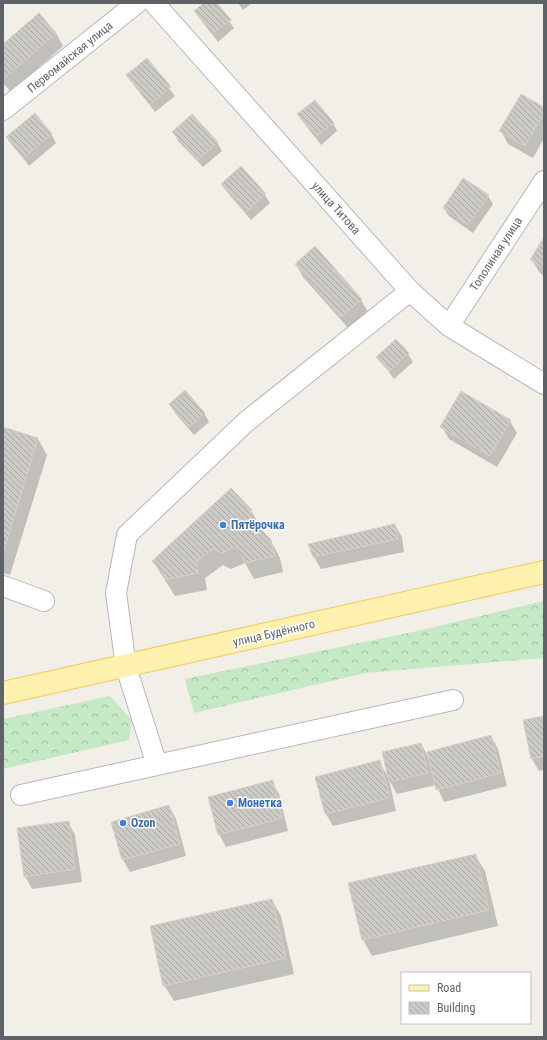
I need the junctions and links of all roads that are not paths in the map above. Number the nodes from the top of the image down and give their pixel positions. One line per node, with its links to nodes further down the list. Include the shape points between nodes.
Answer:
1 (137, 3): 3 (street, Первомайская улица)
2 (154, 3): 5 (street, улица Титова)
3 (3, 110)
4 (544, 181): 6 (street, Тополиная улица)
5 (410, 291): 6 (street, улица Титова); 11 (street, via 247,421 127,536 116,593)
6 (448, 326): 7 (street, улица Титова)
7 (544, 384)
8 (544, 572): 11 (main road, улица Будённого)
9 (3, 586): 10 (street)
10 (44, 601)
11 (126, 666): 12 (main road, улица Будённого); 14 (street)
12 (3, 693)
13 (452, 700): 14 (street)
14 (157, 765): 15 (street)
15 (21, 795)

